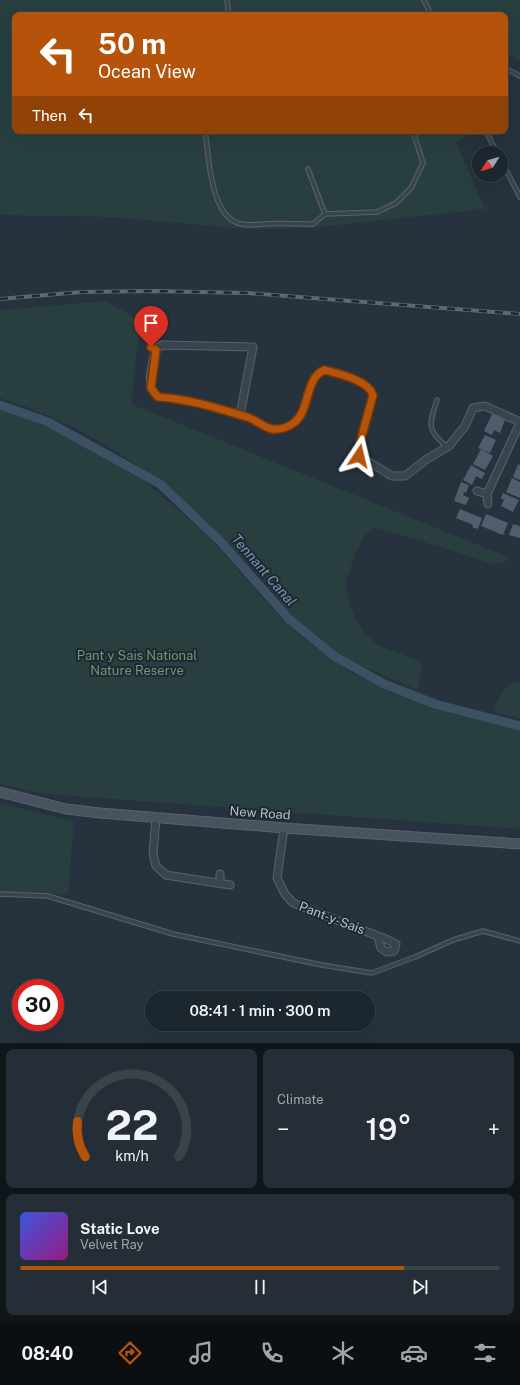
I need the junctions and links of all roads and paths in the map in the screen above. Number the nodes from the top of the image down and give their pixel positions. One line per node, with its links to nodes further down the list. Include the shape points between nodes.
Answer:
1 (227, 0): 3 (lane)
2 (424, 0): 4 (lane)
3 (229, 12)
4 (430, 12)
5 (508, 70): 6 (lane)
6 (520, 76)
7 (205, 134): 14 (lane, via 217,199 222,212 231,220 243,224 313,224)
8 (414, 134): 14 (lane, via 423,163 411,188 396,203 377,212)
9 (488, 134): 10 (lane)
10 (494, 146)
11 (308, 168): 14 (lane)
12 (508, 174): 13 (lane)
13 (520, 197)
14 (325, 214)
15 (437, 400): 18 (lane, via 431,420 432,431)
16 (240, 415): 16 (street, via 201,403 158,397 154,394 150,382 153,348 162,345 253,347); 18 (street, via 273,429 288,426 300,416 315,378 324,370 362,382 371,389 373,395 358,450 359,456 368,463 392,476 405,476)
17 (520, 422): 18 (street, via 495,409 479,406 473,408 465,426); 20 (street)
18 (447, 448)
19 (478, 491): 20 (street)
20 (487, 494): 21 (street)
21 (488, 504)
22 (0, 792): 23 (main road, New Road, via 66,809)
23 (156, 818): 24 (main road, New Road); 27 (street, via 153,854 156,866 166,874)
24 (284, 828): 25 (main road, New Road); 30 (street, Pant-y-Sais, via 278,878 289,899 293,903)
25 (520, 844)
26 (220, 874): 27 (street)
27 (220, 883): 28 (street)
28 (230, 885)
29 (0, 894): 31 (lane, via 48,896 173,934 372,973 453,940 483,931)
30 (378, 937)
31 (520, 941)

